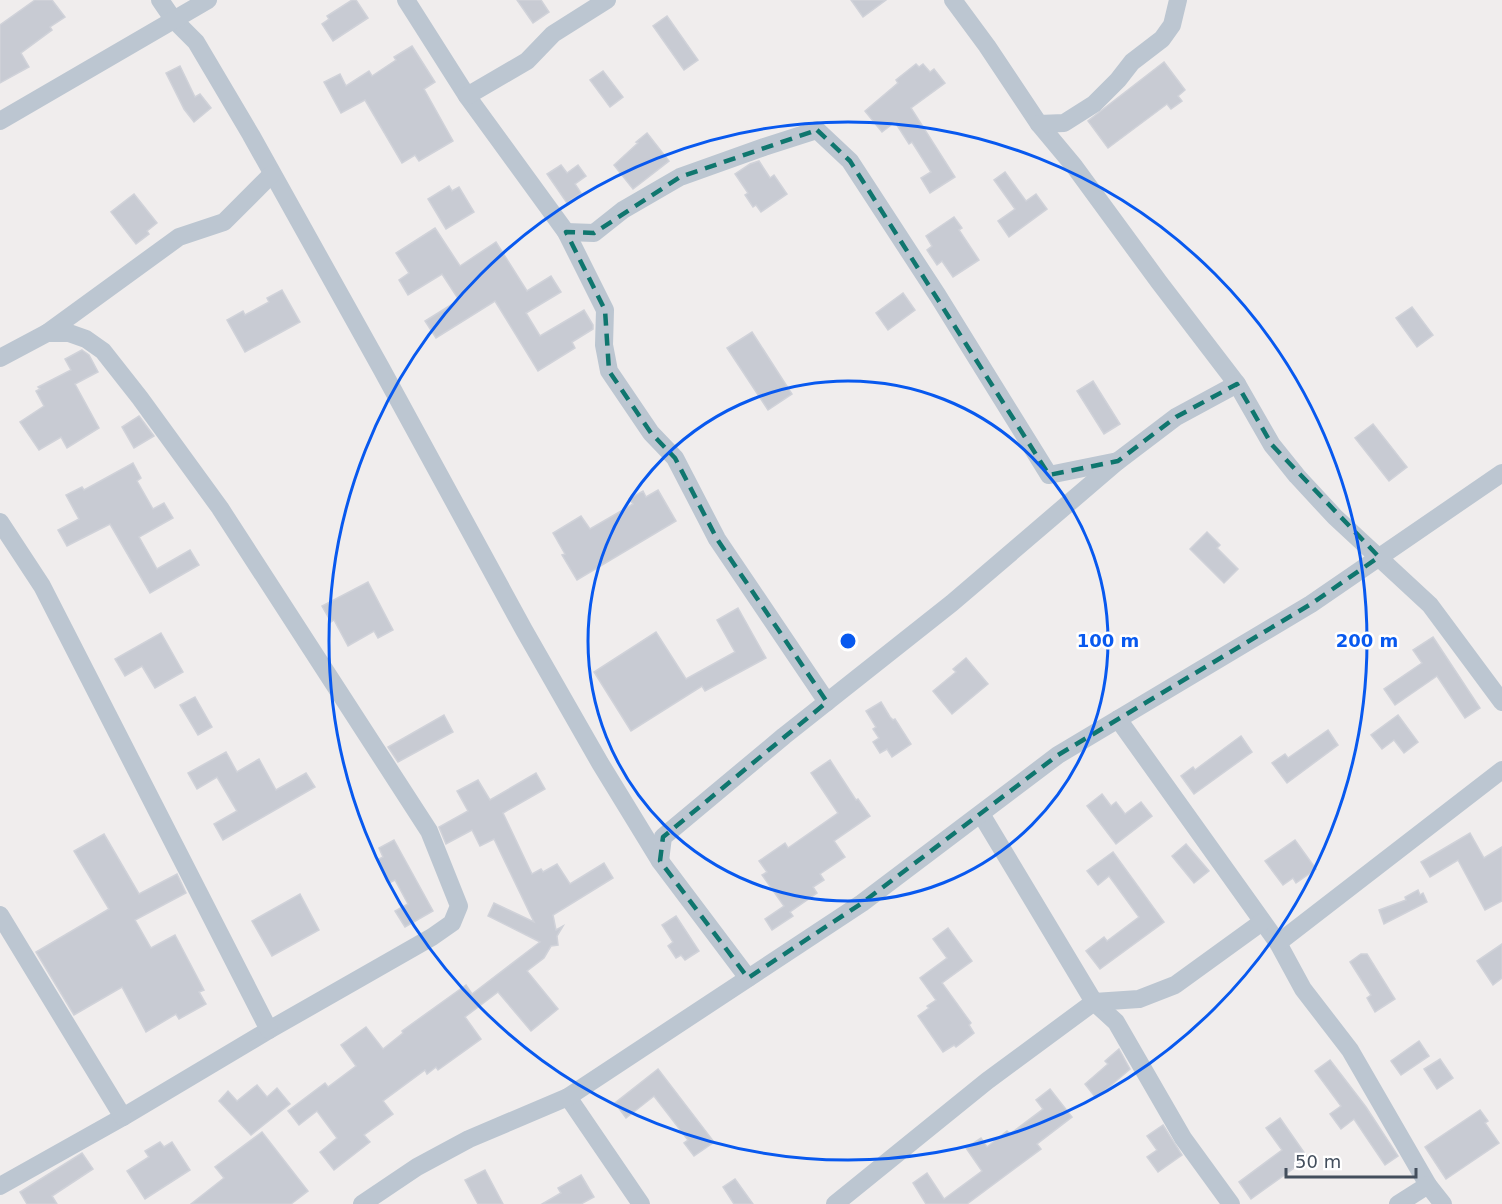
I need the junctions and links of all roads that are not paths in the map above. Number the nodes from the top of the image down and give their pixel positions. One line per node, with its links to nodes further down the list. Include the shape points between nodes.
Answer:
1 (160, 0): 7 (street)
2 (208, 0): 7 (street)
3 (405, 0): 8 (street)
4 (607, 0): 8 (street, via 553,34 527,61)
5 (953, 0): 10 (street)
6 (1178, 0): 10 (street, via 1172,25 1162,39 1131,62 1094,104 1064,123)
7 (173, 19): 9 (street); 11 (street, via 196,42)
8 (468, 96): 12 (street)
9 (0, 122)
10 (1039, 124): 15 (street)
11 (272, 174): 13 (street, via 224,222 179,237); 25 (street, via 524,630)
12 (566, 232): 16 (street, via 594,233 623,210 680,177 817,130 850,161 1049,474); 20 (street, via 605,310 604,345 609,371 651,433 675,458 717,539)
13 (47, 333): 14 (street); 31 (street, via 69,333 103,351 174,444 220,508 429,831 459,906 452,924)
14 (0, 358)
15 (1238, 384): 16 (street, via 1176,417); 19 (street, via 1278,453 1335,517)
16 (1118, 461): 20 (street, via 952,603)
17 (1502, 473): 19 (street)
18 (0, 522): 31 (street, via 42,586)
19 (1379, 557): 21 (street, via 1430,605); 22 (street, via 1311,604)
20 (827, 702): 25 (street, via 663,837)
21 (1502, 702)
22 (1119, 719): 24 (street, via 1058,755); 27 (street)
23 (1502, 770): 28 (street)
24 (981, 814): 29 (street, via 862,903); 30 (street)
25 (660, 861): 29 (street)
26 (0, 915): 33 (street)
27 (1262, 922): 28 (street); 30 (street, via 1175,985 1139,999)
28 (1278, 943): 34 (street, via 1303,989 1350,1050)
29 (748, 978): 32 (street)
30 (1094, 1002): 36 (street, via 987,1081); 39 (street, via 1116,1022 1183,1138)
31 (269, 1030): 33 (street)
32 (568, 1097): 37 (street, via 458,1145); 38 (street)
33 (123, 1117): 35 (street)
34 (1428, 1185): 40 (street); 41 (street)
35 (0, 1186)
36 (845, 1201)
37 (362, 1204)
38 (641, 1204)
39 (1231, 1204)
40 (1398, 1204)
41 (1443, 1204)

